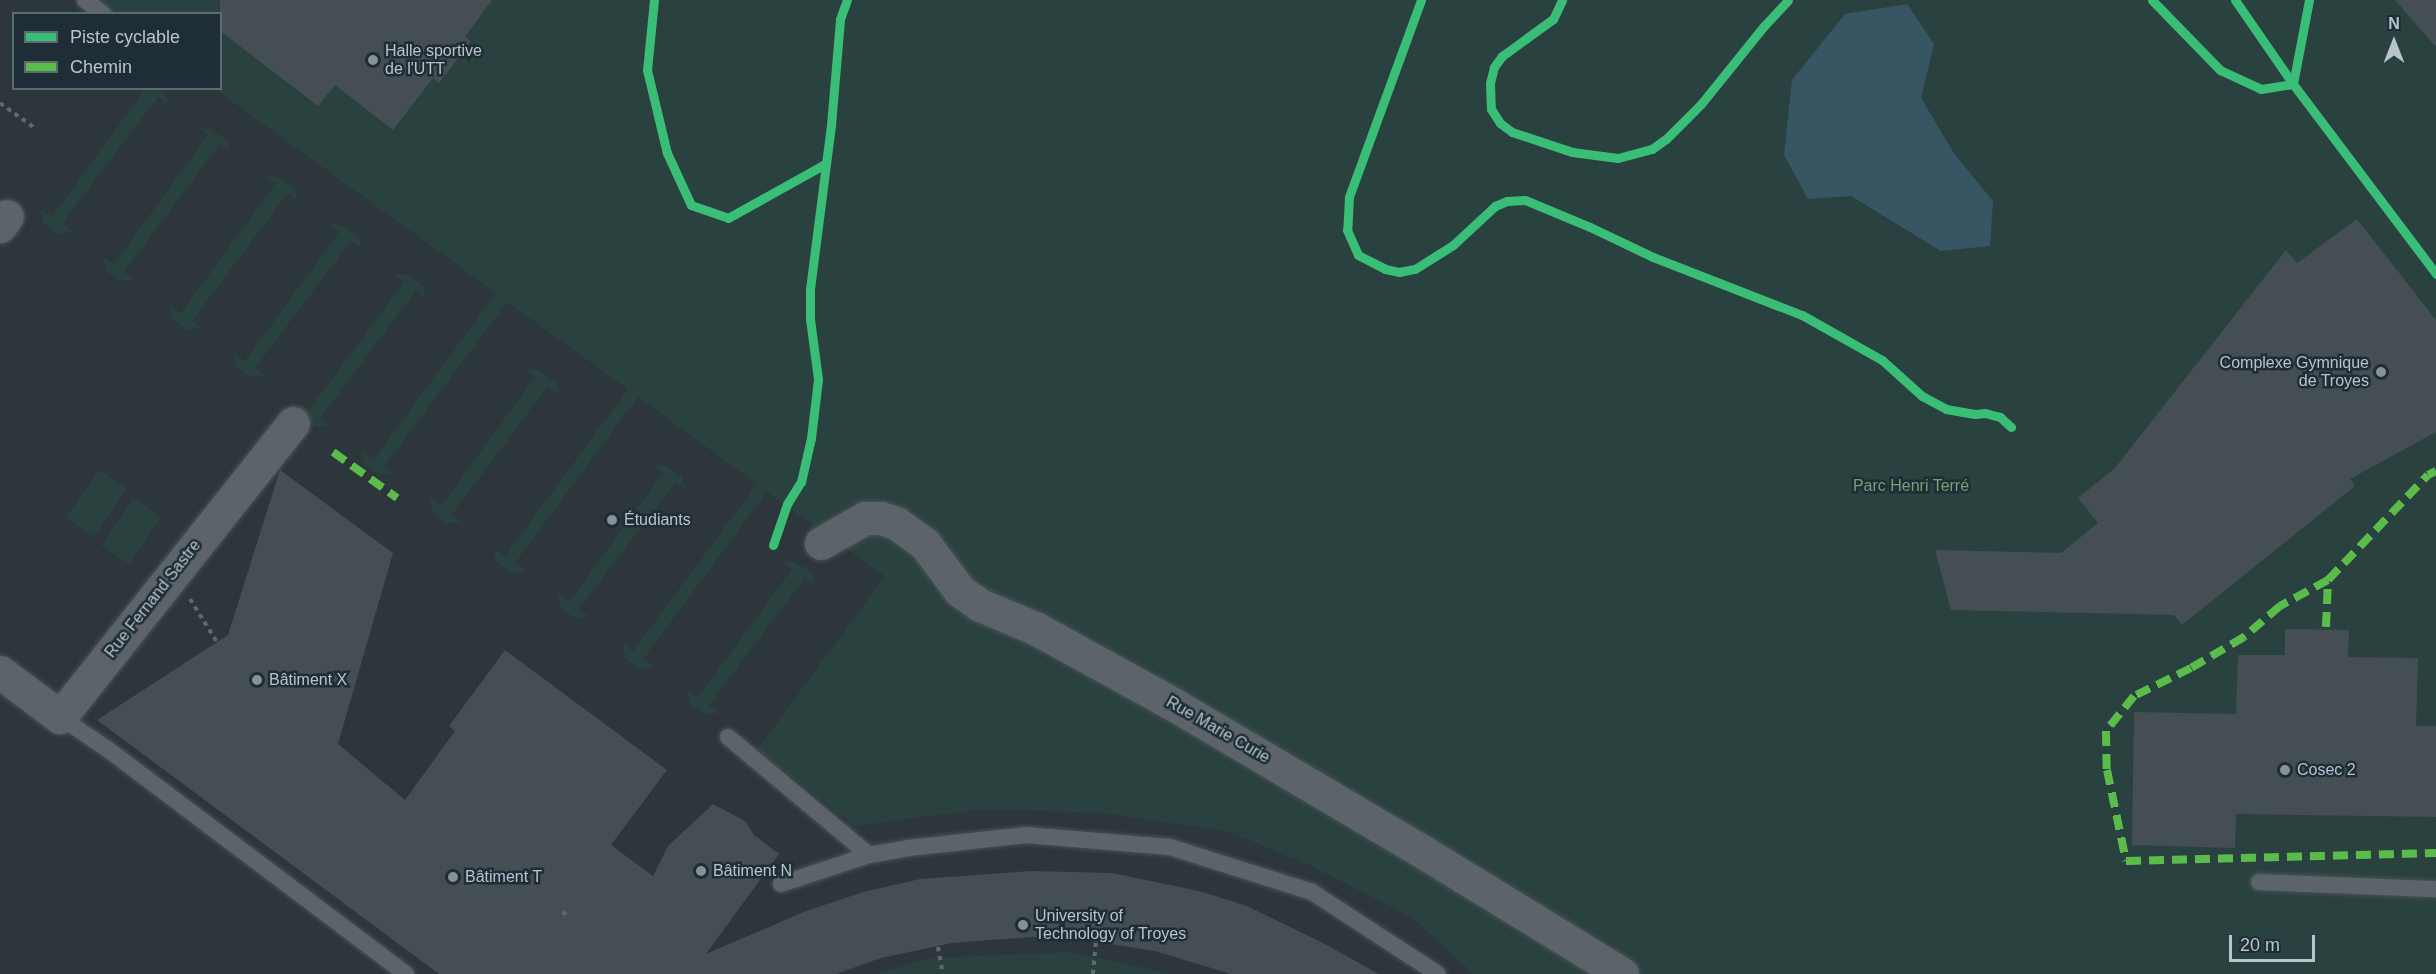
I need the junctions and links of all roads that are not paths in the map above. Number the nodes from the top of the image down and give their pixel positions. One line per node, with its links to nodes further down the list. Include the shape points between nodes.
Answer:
1 (85, 0): 2 (lane)
2 (100, 12)
3 (293, 423): 6 (street, Rue Fernand Sastre)
4 (821, 543): 14 (street, Rue Marie Curie, via 865,518 896,523 926,544 960,591 980,604 1037,629 1173,704)
5 (0, 672): 6 (street)
6 (60, 717): 12 (lane)
7 (728, 737): 8 (lane)
8 (869, 855): 10 (lane); 13 (lane, via 1026,836 1170,847 1312,892)
9 (2259, 882): 11 (lane)
10 (781, 884)
11 (2436, 889)
12 (406, 974)
13 (1438, 974)
14 (1622, 974)

